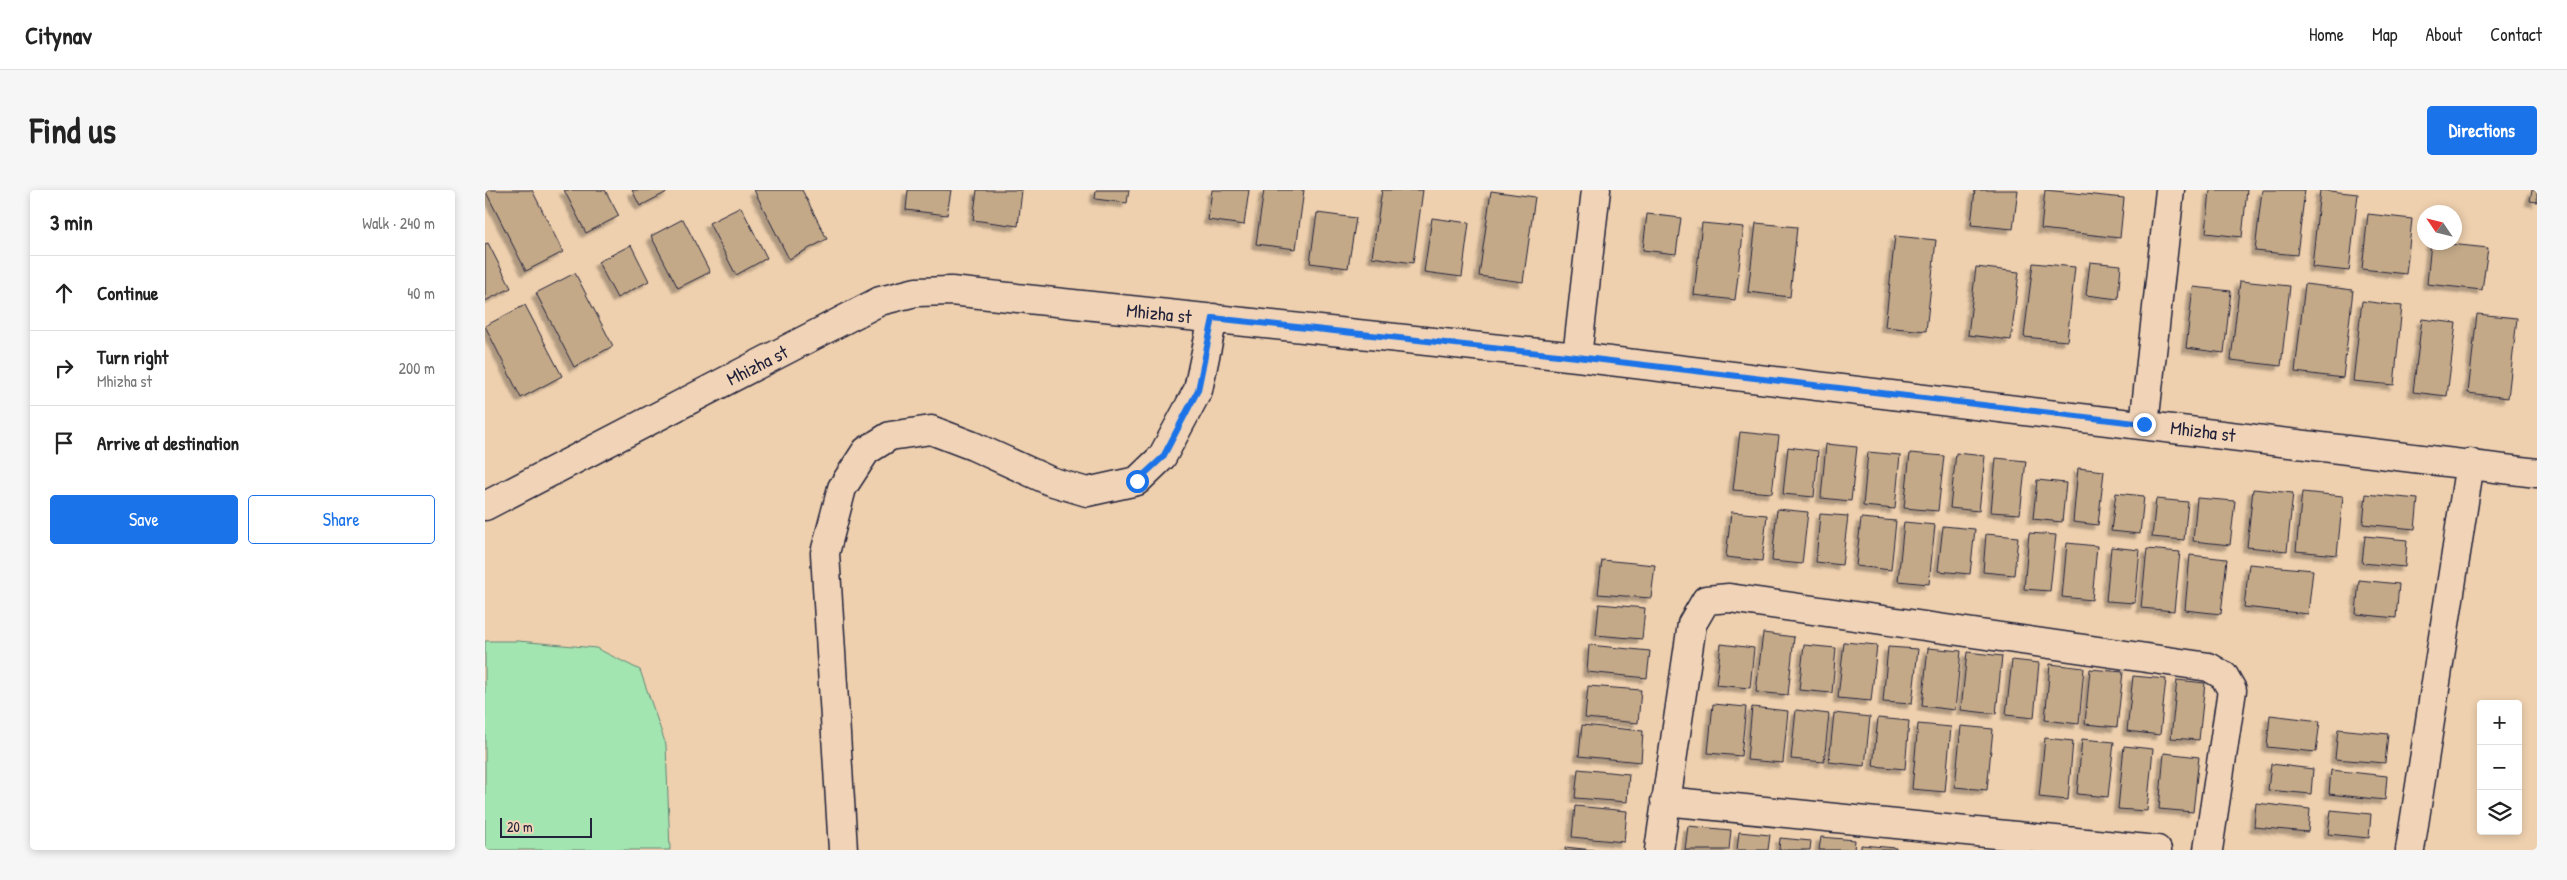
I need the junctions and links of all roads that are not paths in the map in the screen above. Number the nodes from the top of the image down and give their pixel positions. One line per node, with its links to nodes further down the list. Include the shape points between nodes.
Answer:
1 (1596, 190): 4 (street)
2 (2170, 190): 5 (street)
3 (1213, 318): 4 (street, Mhizha st); 8 (street, Mhizha st, via 951,291 916,292 880,301); 10 (street, via 1198,390 1163,457 1137,481 1087,492 1050,481 931,430 890,436 867,452 842,488 825,553)
4 (1577, 357): 5 (street, Mhizha st)
5 (2144, 424): 6 (street, Mhizha st)
6 (2470, 463): 7 (street, Mhizha st); 14 (street)
7 (2537, 473)
8 (485, 506)
9 (1665, 801): 11 (street); 12 (street); 13 (street, via 1692,624 1706,600 1729,598 2209,667 2225,676 2232,690)
10 (843, 850)
11 (1659, 850)
12 (2157, 850)
13 (2208, 850)
14 (2410, 850)

